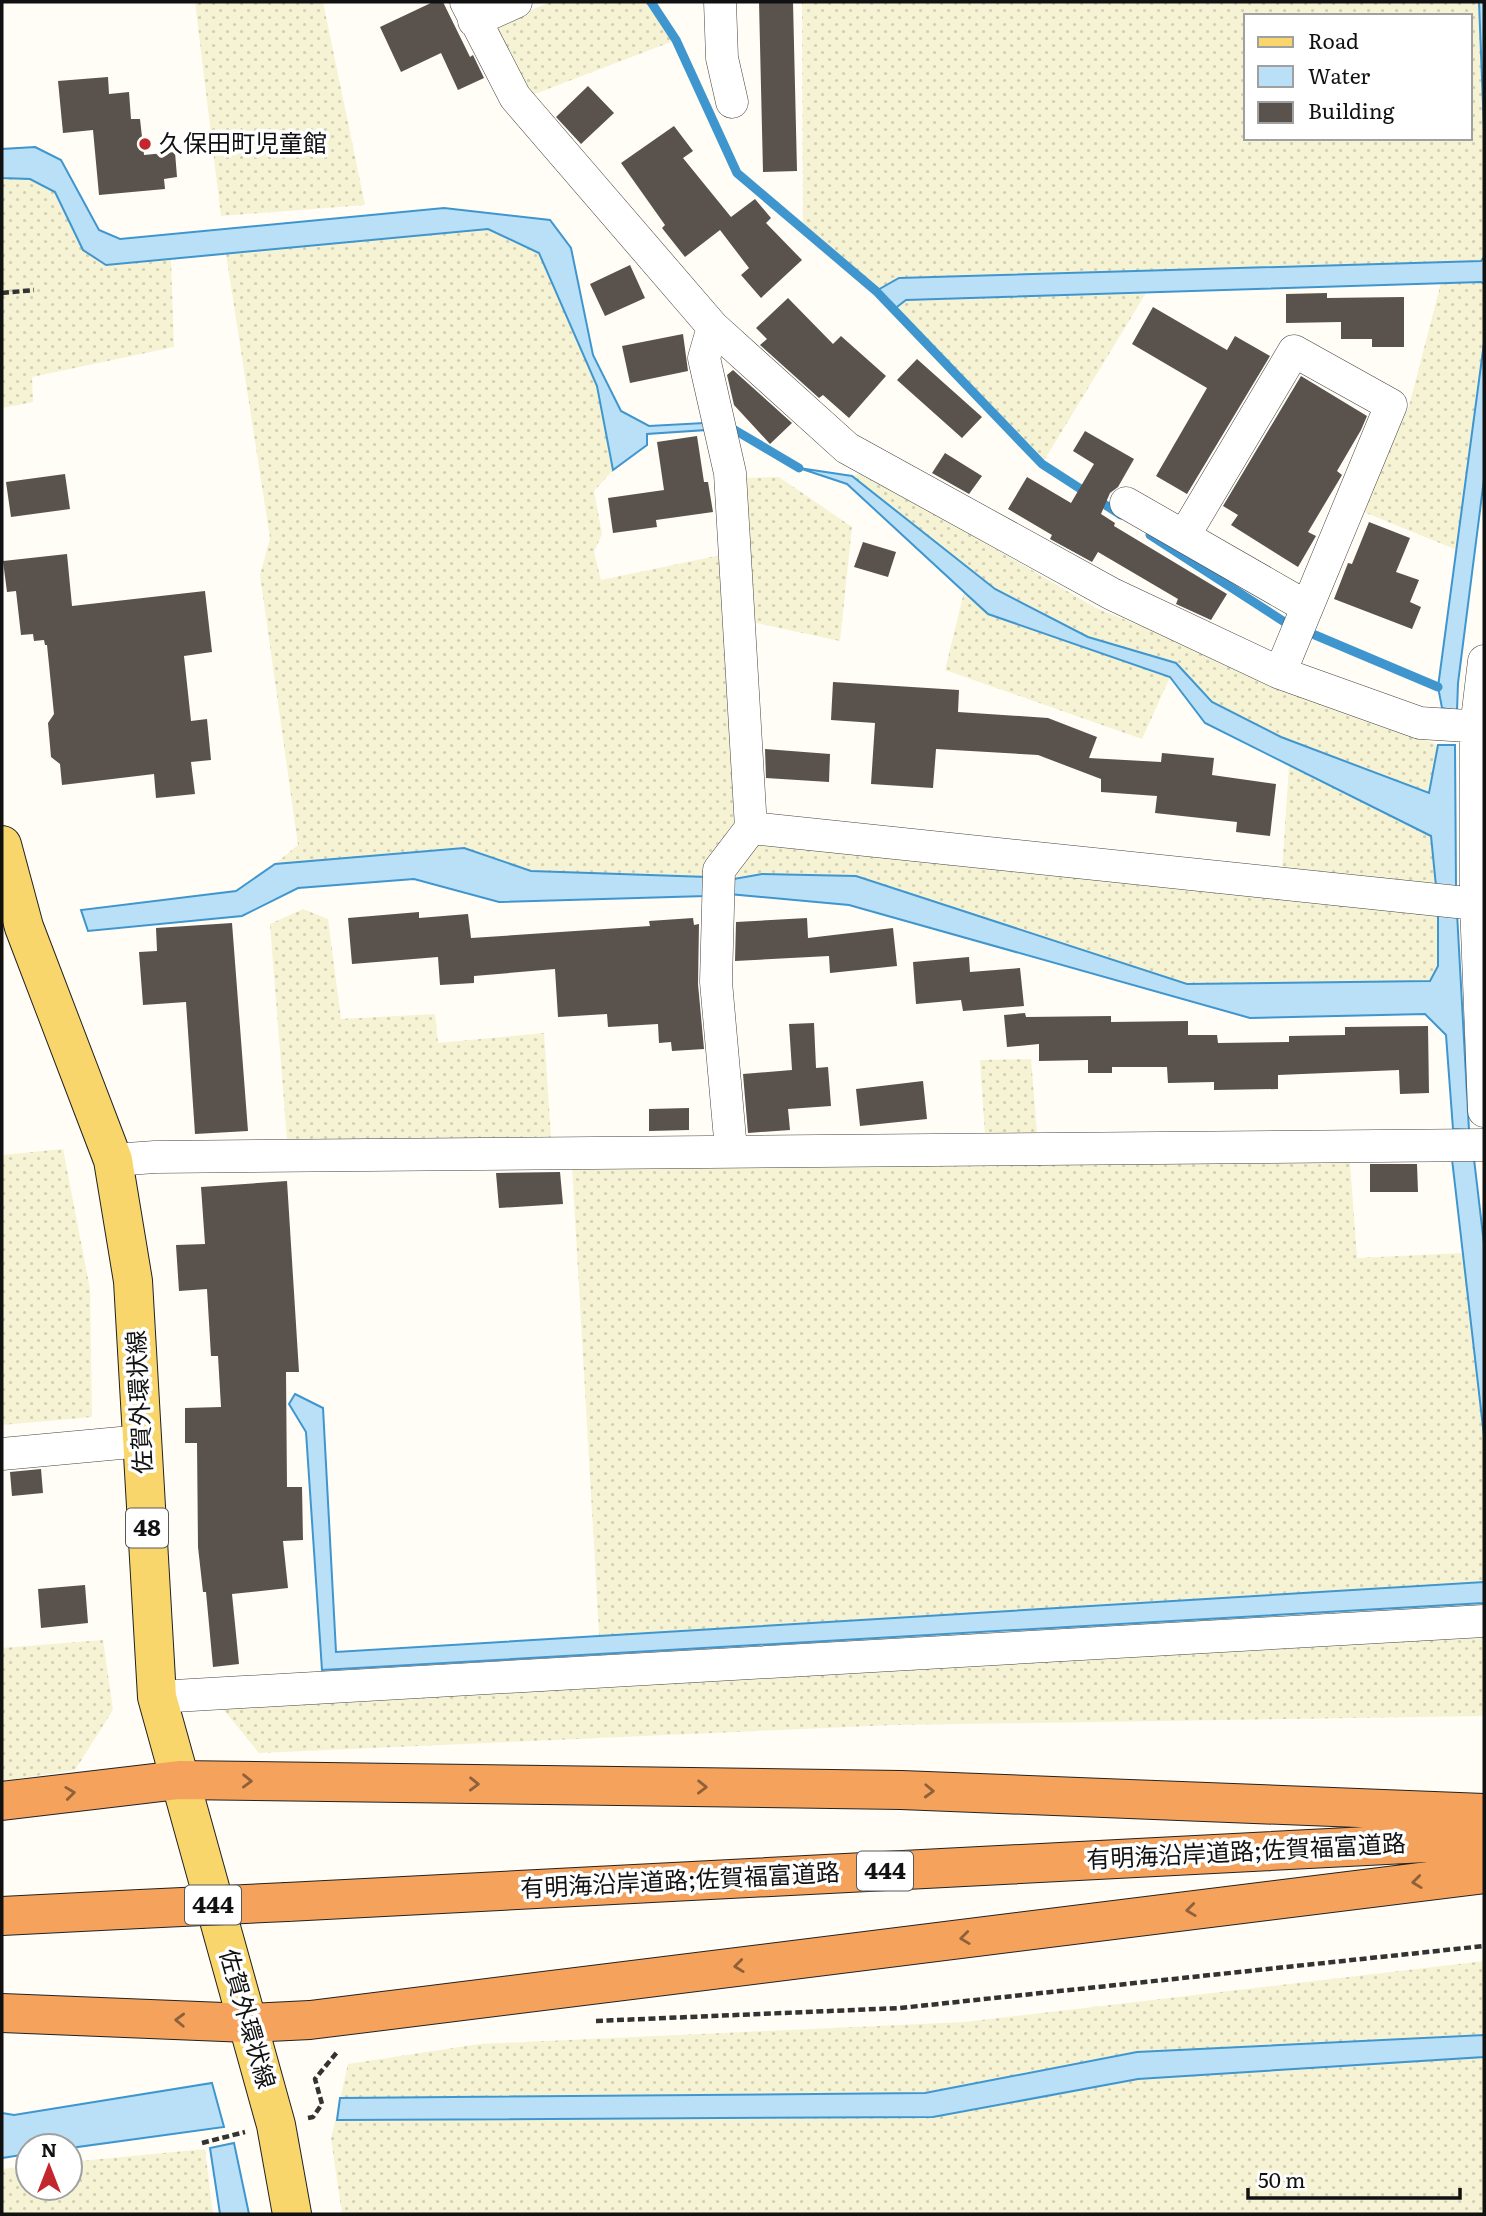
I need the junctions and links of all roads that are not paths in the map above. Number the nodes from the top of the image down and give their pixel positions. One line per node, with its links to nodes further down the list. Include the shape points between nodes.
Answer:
1 (516, 2): 3 (street)
2 (720, 2): 4 (street, via 722,58)
3 (470, 11): 5 (street, via 515,97)
4 (733, 102)
5 (713, 327): 10 (street, via 847,448 1112,594); 12 (street, via 704,358 730,473)
6 (1126, 503): 7 (street)
7 (1184, 536): 8 (street); 8 (street, via 1294,351 1391,405)
8 (1307, 607): 10 (street)
9 (1484, 661): 11 (street)
10 (1280, 673): 11 (street, via 1420,723)
11 (1480, 727): 14 (street)
12 (751, 828): 14 (street); 17 (street, via 719,870 716,982)
13 (2, 845): 18 (main road, 佐賀外環状線 / 48, via 24,928)
14 (1476, 904): 15 (street)
15 (1484, 1111)
16 (1484, 1145): 17 (street)
17 (731, 1150): 18 (street)
18 (113, 1160): 19 (main road, 佐賀外環状線 / 48, via 134,1281)
19 (142, 1441): 20 (street); 22 (main road, 佐賀外環状線 / 48)
20 (2, 1454)
21 (1484, 1621): 22 (street)
22 (157, 1697): 23 (main road, 佐賀外環状線 / 48)
23 (179, 1780): 24 (highway, one-way to 23); 25 (highway, one-way to 25, via 901,1790); 30 (main road, 佐賀外環状線 / 48)
24 (2, 1801)
25 (1484, 1812)
26 (1484, 1840): 28 (highway, 有明海沿岸道路;佐賀福富道路 / 444, bridge)
27 (1484, 1874): 30 (highway, one-way to 30, via 310,2020)
28 (2, 1916)
29 (2, 2013): 30 (highway, one-way to 29)
30 (248, 2023): 31 (main road, 佐賀外環状線 / 48, via 276,2124)
31 (292, 2214)

